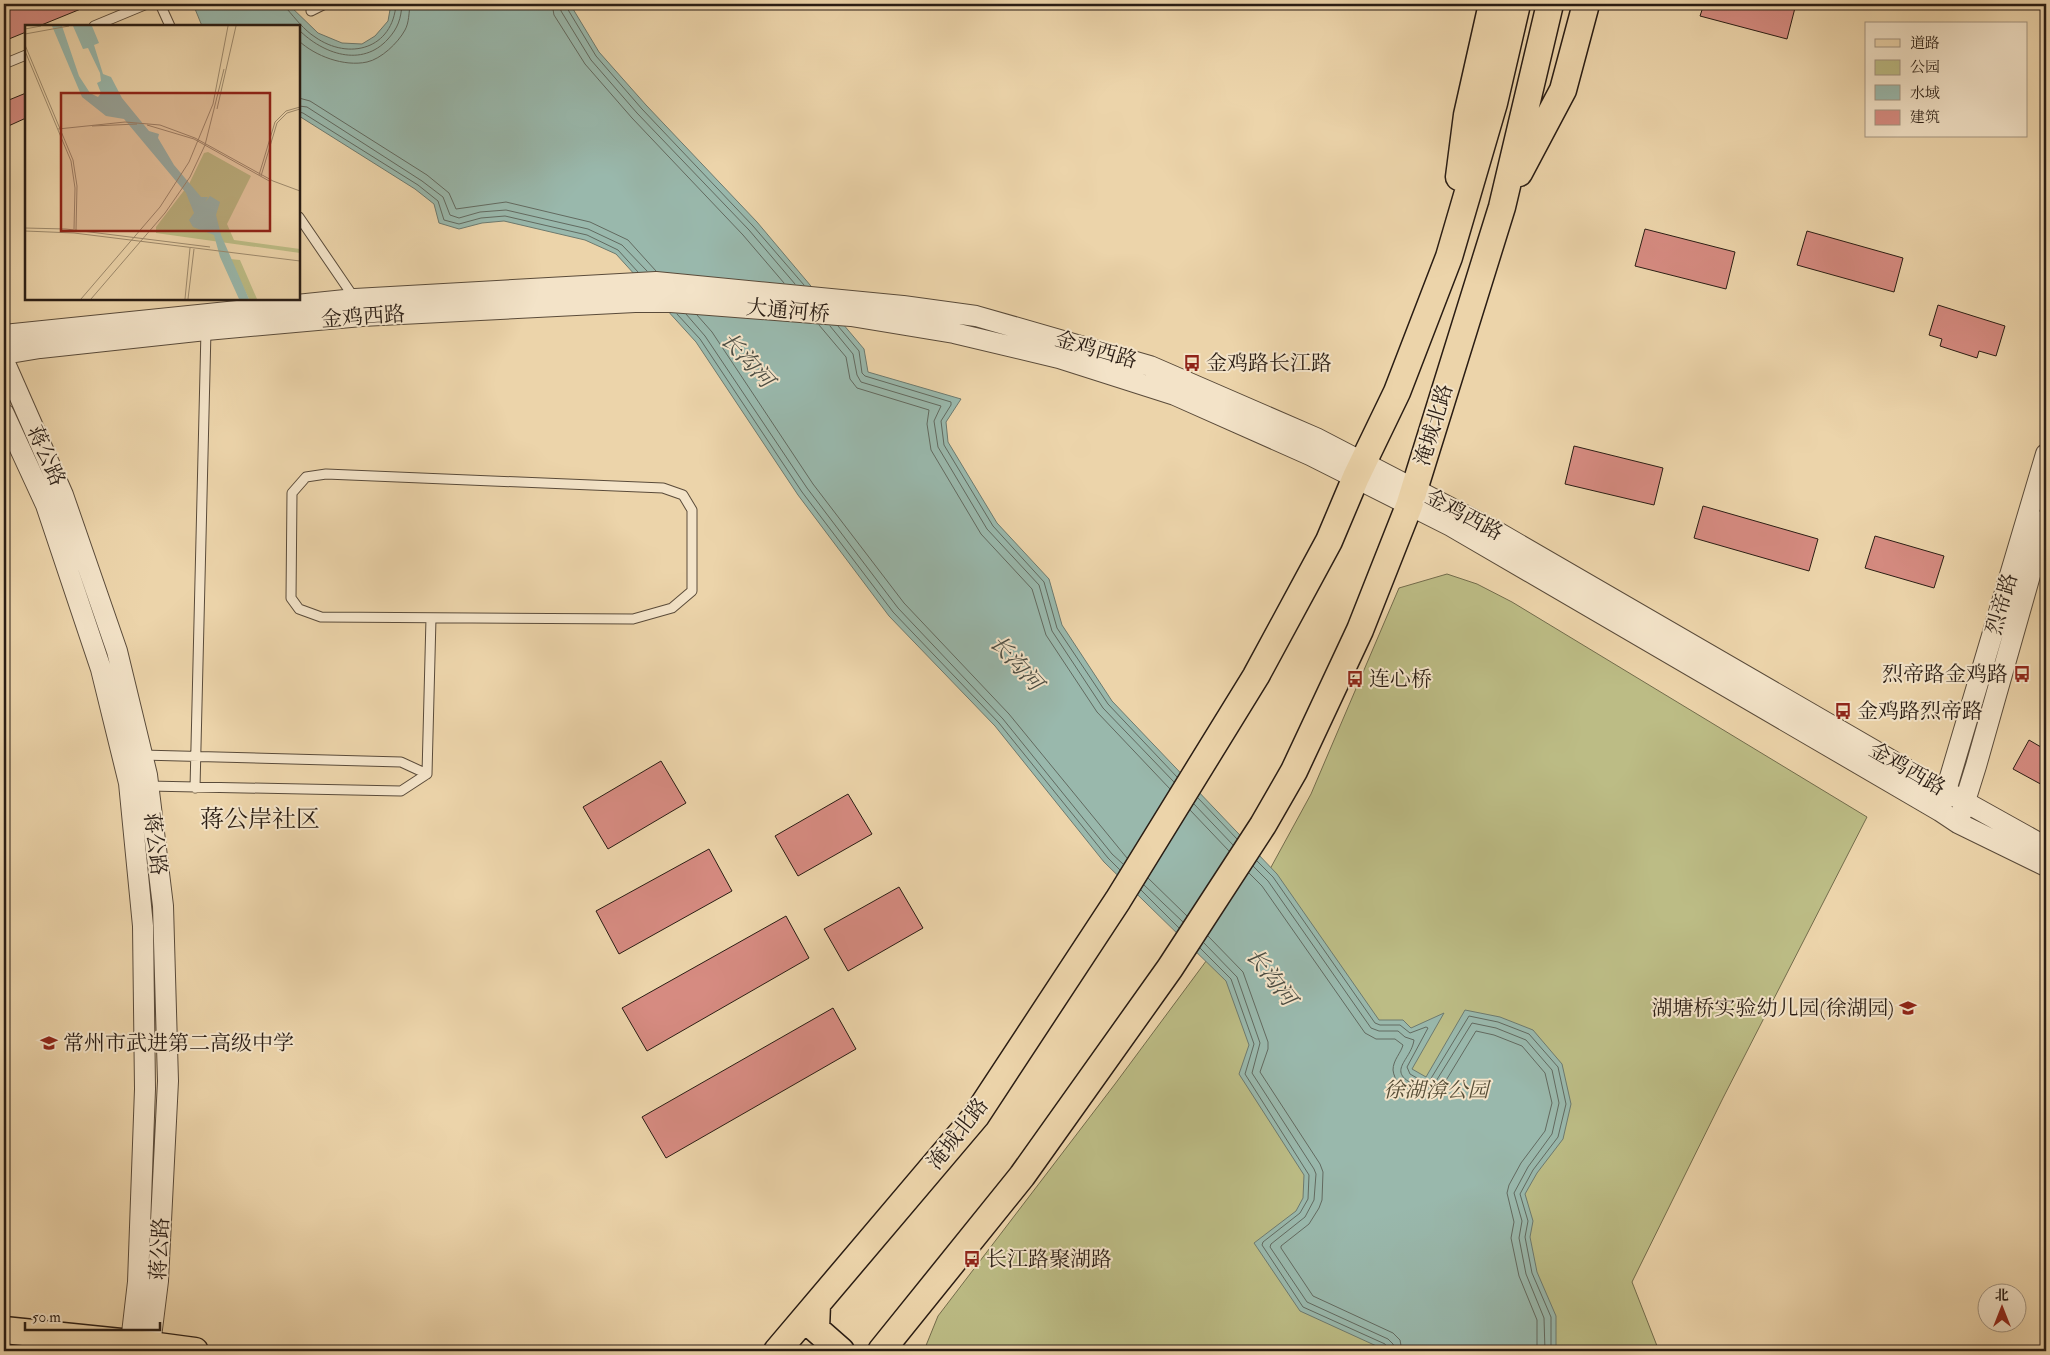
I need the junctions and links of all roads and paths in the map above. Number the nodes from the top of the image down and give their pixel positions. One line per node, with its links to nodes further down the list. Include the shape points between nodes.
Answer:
1 (148, 4): 9 (lane)
2 (160, 4): 10 (lane)
3 (325, 4): 8 (lane)
4 (1492, 4): 15 (main road, via 1467,115)
5 (1517, 4): 15 (main road, 淹城北路, via 1494,103)
6 (1550, 4): 13 (main road, 淹城北路)
7 (1586, 4): 13 (main road, via 1563,90)
8 (311, 11)
9 (96, 25)
10 (170, 25)
11 (25, 55): 12 (lane)
12 (4, 64)
13 (1502, 207): 28 (main road, 淹城北路)
14 (300, 218): 17 (lane)
15 (1448, 257): 27 (main road, 淹城北路, via 1397,392)
16 (625, 282): 17 (street, 金鸡西路); 18 (street, 大通河桥, via 656,282)
17 (355, 300): 21 (street, 金鸡西路)
18 (837, 300): 27 (street, 金鸡西路, via 976,316 1150,366 1316,438)
19 (634, 302): 20 (street, 大通河桥); 21 (street, 金鸡西路)
20 (851, 316): 27 (street, 金鸡西路, via 954,333 1077,364 1175,395 1310,455)
21 (206, 322): 22 (street, 金鸡西路); 23 (street, 金鸡西路); 32 (lane)
22 (4, 335)
23 (4, 354)
24 (4, 361): 31 (street, 蒋公路, via 63,495 117,651)
25 (4, 414): 33 (street, 蒋公路, via 46,506 101,669)
26 (2046, 454): 37 (street, 烈帝路)
27 (1360, 470): 28 (street, 金鸡西路); 43 (main road, 淹城北路, via 1329,541 1256,676 1118,900 976,1116)
28 (1412, 498): 37 (street, 金鸡西路, via 1499,533); 39 (street, 金鸡西路, via 1451,526); 49 (main road, 淹城北路, via 1360,630 1294,770 1263,826 1170,968 1022,1176)
29 (2046, 520): 38 (street, 烈帝路)
30 (431, 618): 30 (lane, via 633,619 672,608 692,591 692,510 683,495 663,488 326,474 306,477 292,493 291,598 299,609 321,617); 34 (lane)
31 (142, 755): 32 (lane); 33 (lane); 35 (street, 蒋公路)
32 (196, 757): 34 (lane, via 401,762); 36 (lane)
33 (126, 772): 35 (lane); 45 (street, 蒋公路, via 143,926 145,1089 138,1282)
34 (427, 774): 36 (lane, via 401,791)
35 (148, 786): 36 (lane); 45 (street, 蒋公路, via 163,906 168,1081 158,1281)
36 (195, 788)
37 (1946, 791): 38 (street, 金鸡西路); 39 (street, 烈帝路)
38 (1965, 802): 40 (street, 烈帝路); 41 (street, 金鸡西路)
39 (1940, 811): 40 (street, 金鸡西路)
40 (1958, 823): 42 (street, 金鸡西路)
41 (2046, 847)
42 (2046, 866)
43 (817, 1304): 47 (main road, 淹城北路); 48 (main road, via 816,1329)
44 (4, 1330): 45 (main road)
45 (140, 1347): 46 (main road)
46 (195, 1351)
47 (777, 1351)
48 (841, 1351)
49 (881, 1351)

